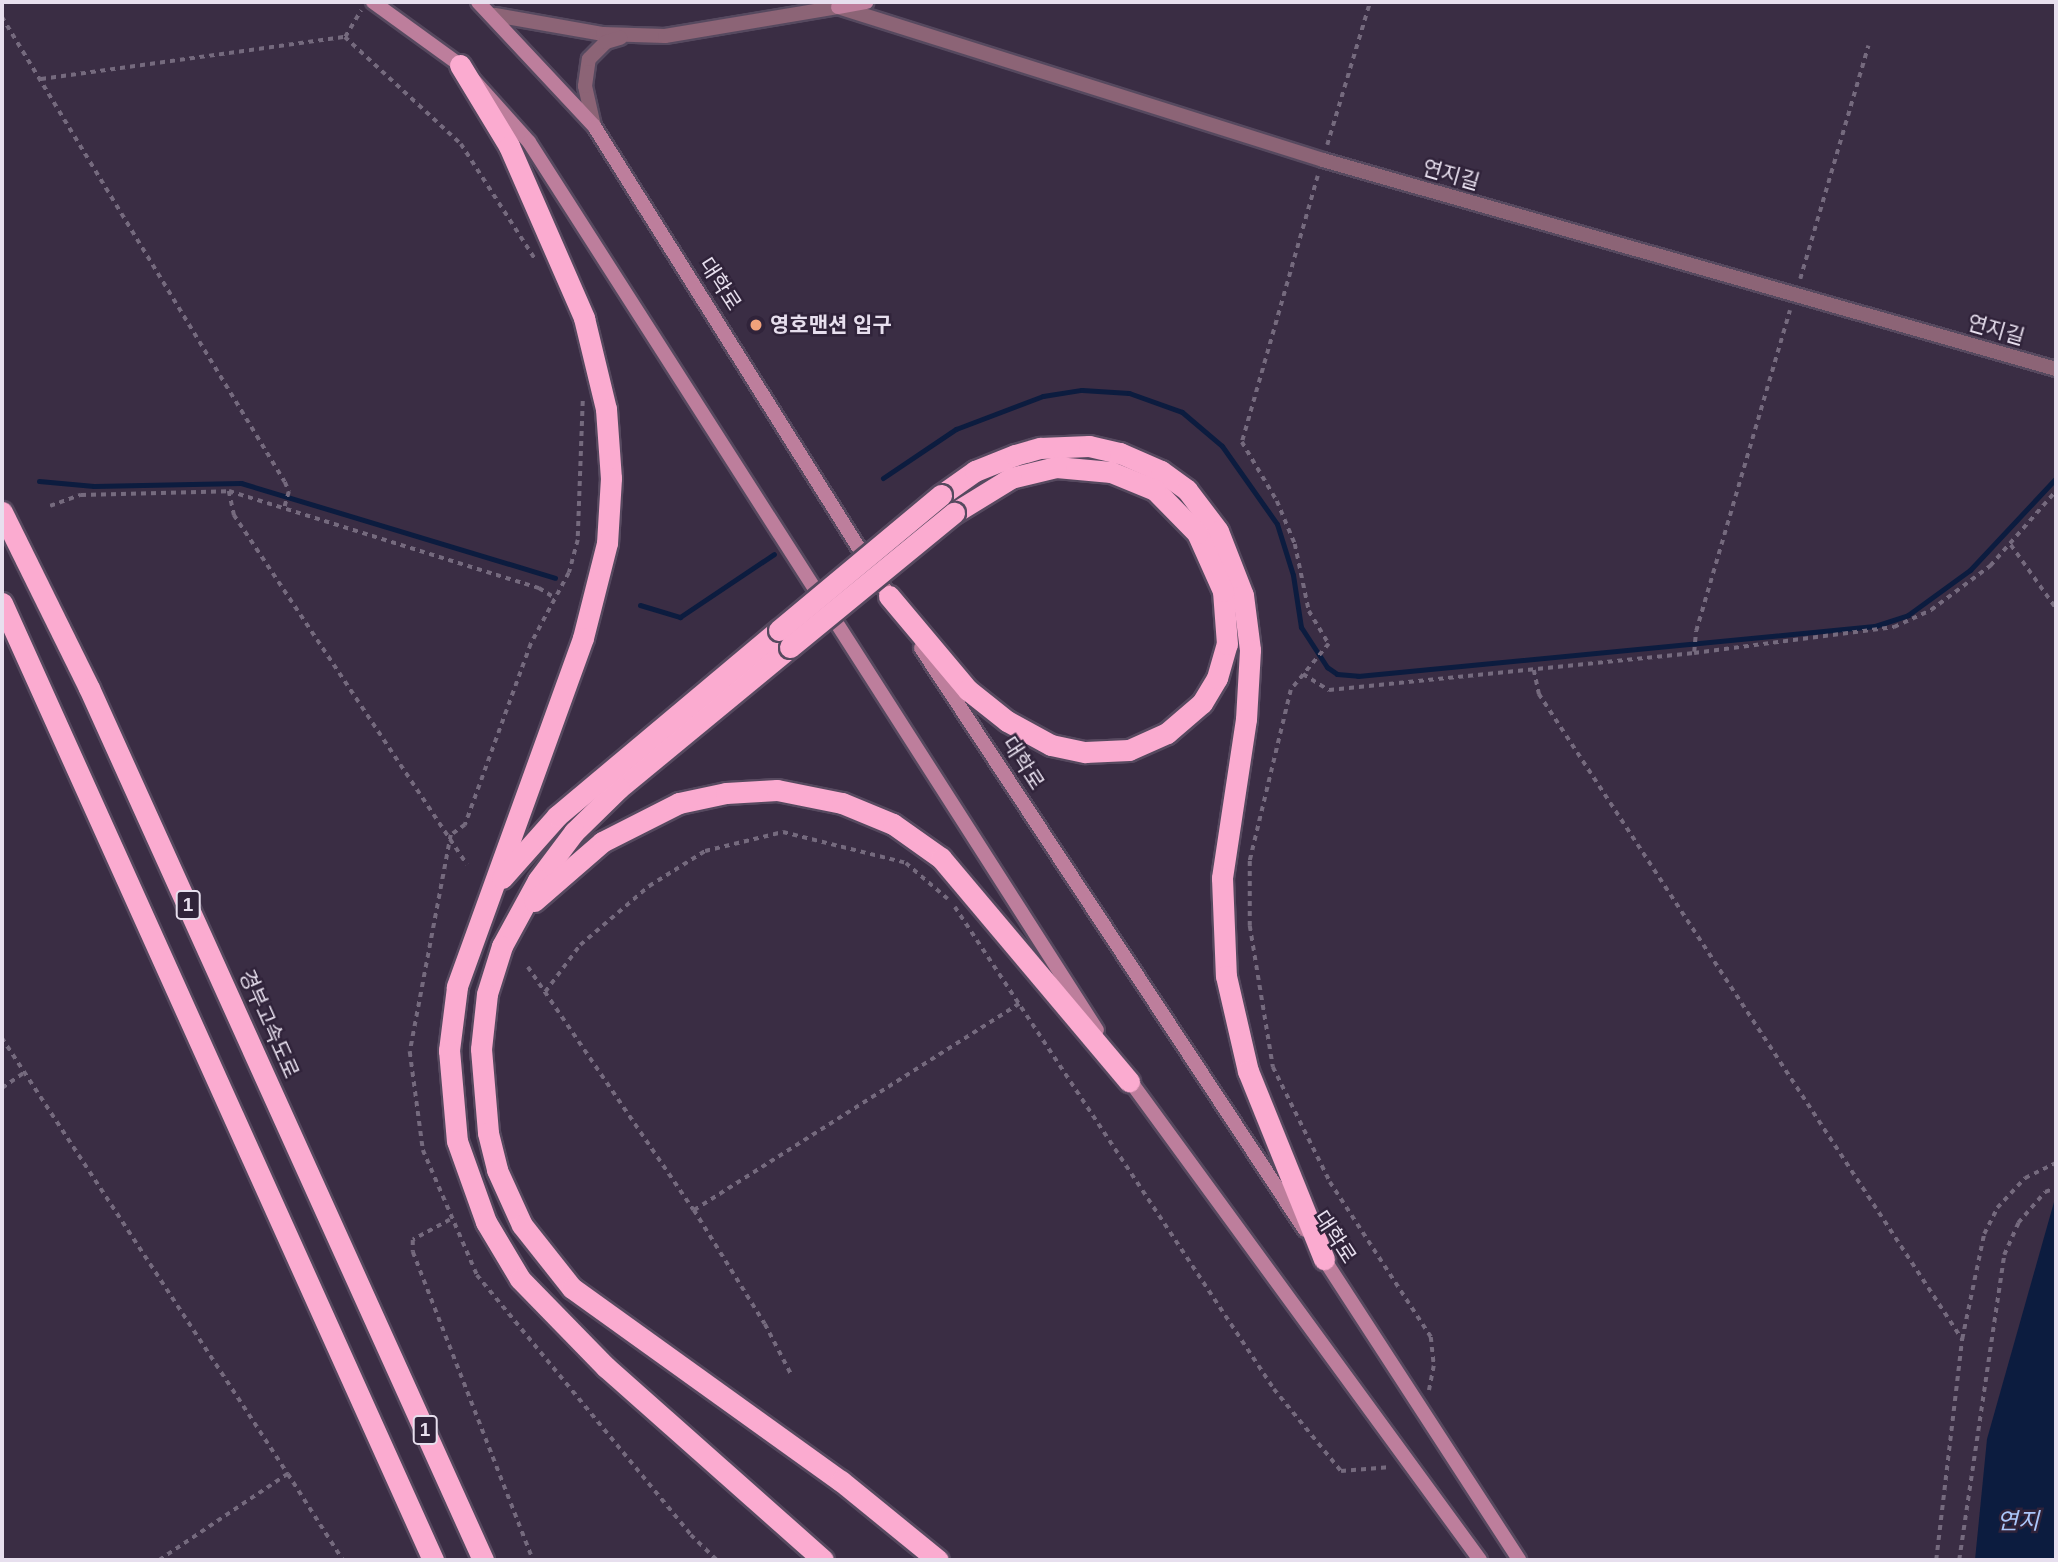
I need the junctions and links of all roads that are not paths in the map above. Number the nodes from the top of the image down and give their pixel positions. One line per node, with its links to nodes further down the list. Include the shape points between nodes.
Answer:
1 (373, 2): 7 (main road)
2 (478, 2): 5 (main road, 대학로)
3 (867, 2): 4 (main road)
4 (838, 8): 6 (street, via 665,36); 9 (street, 연지길, via 1323,160)
5 (495, 15): 6 (street); 8 (main road, 대학로)
6 (631, 35): 8 (street, via 606,42 589,59 585,86)
7 (460, 65): 14 (highway, via 509,146 584,318 606,409 611,478 607,543 591,612); 16 (main road, via 529,142)
8 (594, 126): 11 (main road, 대학로)
9 (2056, 369)
10 (2, 512): 19 (highway, 경부고속도로 / 1, via 95,700)
11 (889, 596): 13 (highway, bridge, via 968,690 1007,721 1051,744 1085,752 1129,750 1167,733 1202,704 1220,670 1227,644 1223,591 1197,533 1155,490 1111,472 1056,467 1011,478 954,513); 17 (main road, 대학로)
12 (2, 603): 18 (highway, 1)
13 (784, 638): 14 (highway, via 541,831 505,873); 15 (highway, via 586,820 548,864); 17 (highway, bridge, via 941,495 975,471 1015,455 1057,446 1089,446 1120,453 1161,471 1188,490 1218,531 1243,595 1250,650 1246,719 1222,878 1226,976 1248,1071)
14 (481, 916): 20 (highway, via 457,987 450,1086 460,1154 494,1240 520,1279 554,1316)
15 (507, 935): 16 (highway, via 537,898 581,858 625,828 666,808 726,793 777,790 815,796 877,816 941,858); 21 (highway, via 484,1012 482,1087 497,1170 532,1242 594,1307 841,1481)
16 (1129, 1081): 22 (main road)
17 (1324, 1259): 23 (main road, 대학로)
18 (433, 1560)
19 (482, 1560)
20 (823, 1560)
21 (938, 1560)
22 (1480, 1560)
23 (1519, 1560)

